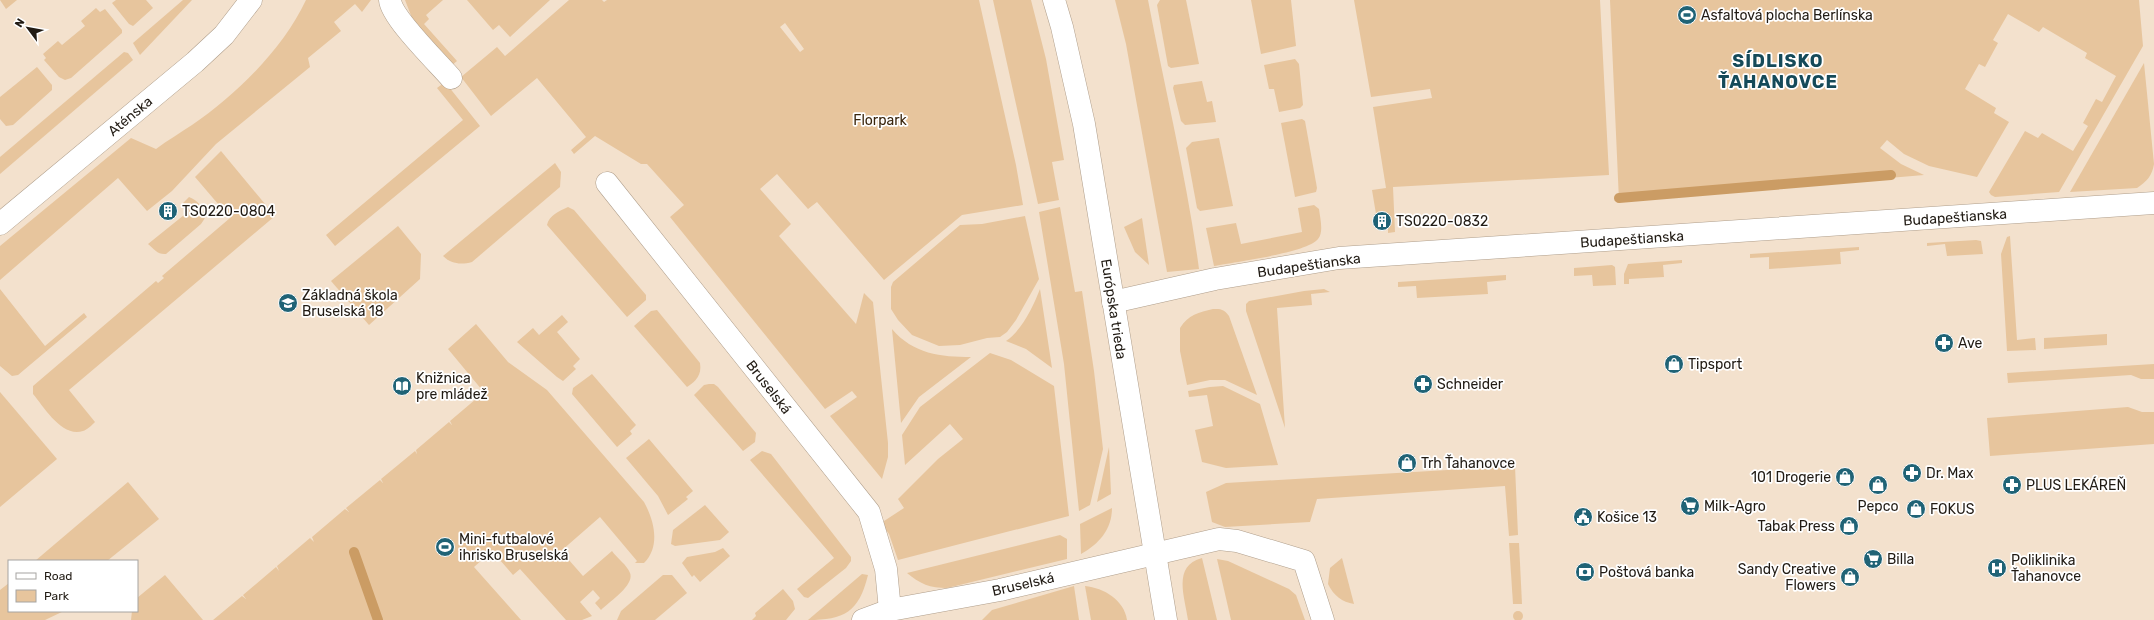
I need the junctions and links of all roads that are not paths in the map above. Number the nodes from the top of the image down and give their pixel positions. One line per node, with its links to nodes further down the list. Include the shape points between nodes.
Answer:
1 (251, 0): 7 (street, Aténska, via 224,35 196,62)
2 (390, 0): 4 (street, via 390,6 399,20)
3 (1054, 0): 8 (street, Európska trieda, via 1084,124)
4 (451, 78)
5 (607, 183): 10 (street, Bruselská, via 868,512 886,569)
6 (2154, 203): 8 (street, Budapeštianska, via 1339,258 1216,279)
7 (0, 224)
8 (1113, 302): 9 (street, Európska trieda)
9 (1155, 553): 10 (street, Bruselská, via 1000,590); 12 (street, Európska trieda); 13 (street, Bruselská, via 1219,539 1242,542 1304,561)
10 (890, 610): 11 (street, Bruselská)
11 (863, 620)
12 (1166, 620)
13 (1323, 620)

